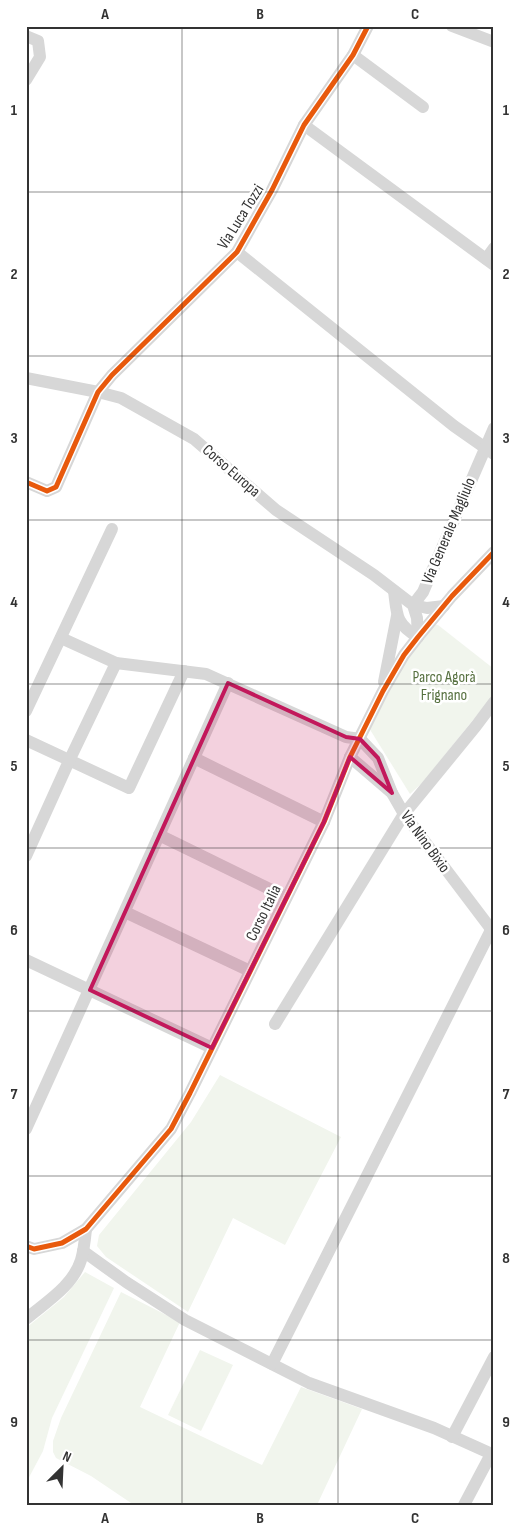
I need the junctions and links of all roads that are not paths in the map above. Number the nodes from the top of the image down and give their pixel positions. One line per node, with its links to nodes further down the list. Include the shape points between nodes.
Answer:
1 (368, 26): 5 (street, Via Luca Tozzi)
2 (452, 26): 4 (street)
3 (26, 36): 6 (street, via 38,41 40,57)
4 (494, 42)
5 (353, 55): 7 (street); 8 (street, Via Luca Tozzi)
6 (26, 80)
7 (423, 107)
8 (304, 125): 10 (street, Via Luca Tozzi); 11 (street)
9 (494, 248): 11 (street)
10 (237, 252): 13 (street, Via Luca Tozzi); 15 (street, via 438,414)
11 (490, 262)
12 (26, 378): 13 (street, Corso Europa)
13 (98, 392): 16 (street, Via Luca Tozzi, via 56,487 47,491); 19 (street, Corso Europa, via 121,398 194,439 276,510)
14 (494, 428): 15 (street, Via Generale Magliulo)
15 (490, 451): 20 (street, Via Generale Magliulo, via 423,592)
16 (26, 482)
17 (112, 529): 24 (street)
18 (494, 552): 21 (street, Corso Italia)
19 (394, 591): 20 (street); 22 (street)
20 (413, 605): 21 (street, via 427,608); 23 (street)
21 (444, 606): 23 (street, Corso Italia)
22 (397, 616): 23 (street, via 405,630); 28 (street)
23 (418, 637): 28 (street, Corso Italia)
24 (60, 638): 25 (street); 30 (street)
25 (116, 663): 26 (street); 35 (street)
26 (184, 671): 27 (street, via 206,674); 35 (street, via 129,788)
27 (228, 683): 31 (street, via 346,737); 34 (street)
28 (383, 691): 31 (street, Corso Italia)
29 (494, 702): 37 (street)
30 (26, 711)
31 (360, 739): 33 (street, Corso Italia); 36 (street, via 378,758)
32 (26, 740): 35 (street)
33 (350, 757): 36 (street, Via Nino Bixio); 38 (street, Corso Italia)
34 (194, 758): 38 (street); 39 (street)
35 (69, 761): 40 (street)
36 (392, 793): 37 (street, Via Nino Bixio)
37 (404, 814): 43 (street, Via Nino Bixio); 47 (street)
38 (324, 822): 41 (street, Corso Italia)
39 (159, 835): 41 (street); 42 (street)
40 (26, 856)
41 (286, 897): 45 (street, Corso Italia)
42 (125, 912): 45 (street); 46 (street)
43 (492, 932): 55 (street)
44 (26, 960): 46 (street)
45 (250, 971): 48 (street, Corso Italia)
46 (90, 990): 48 (street); 49 (street)
47 (275, 1024)
48 (212, 1048): 50 (street, Corso Italia, via 170,1129)
49 (26, 1129)
50 (86, 1229): 51 (street, Corso Italia, via 62,1243 34,1249); 52 (street)
51 (26, 1246)
52 (83, 1251): 53 (street, via 73,1276); 55 (street, via 185,1320)
53 (26, 1319)
54 (494, 1357): 56 (street)
55 (272, 1364): 56 (street, via 309,1383)
56 (452, 1436): 57 (street)
57 (493, 1455): 58 (street)
58 (464, 1505)

